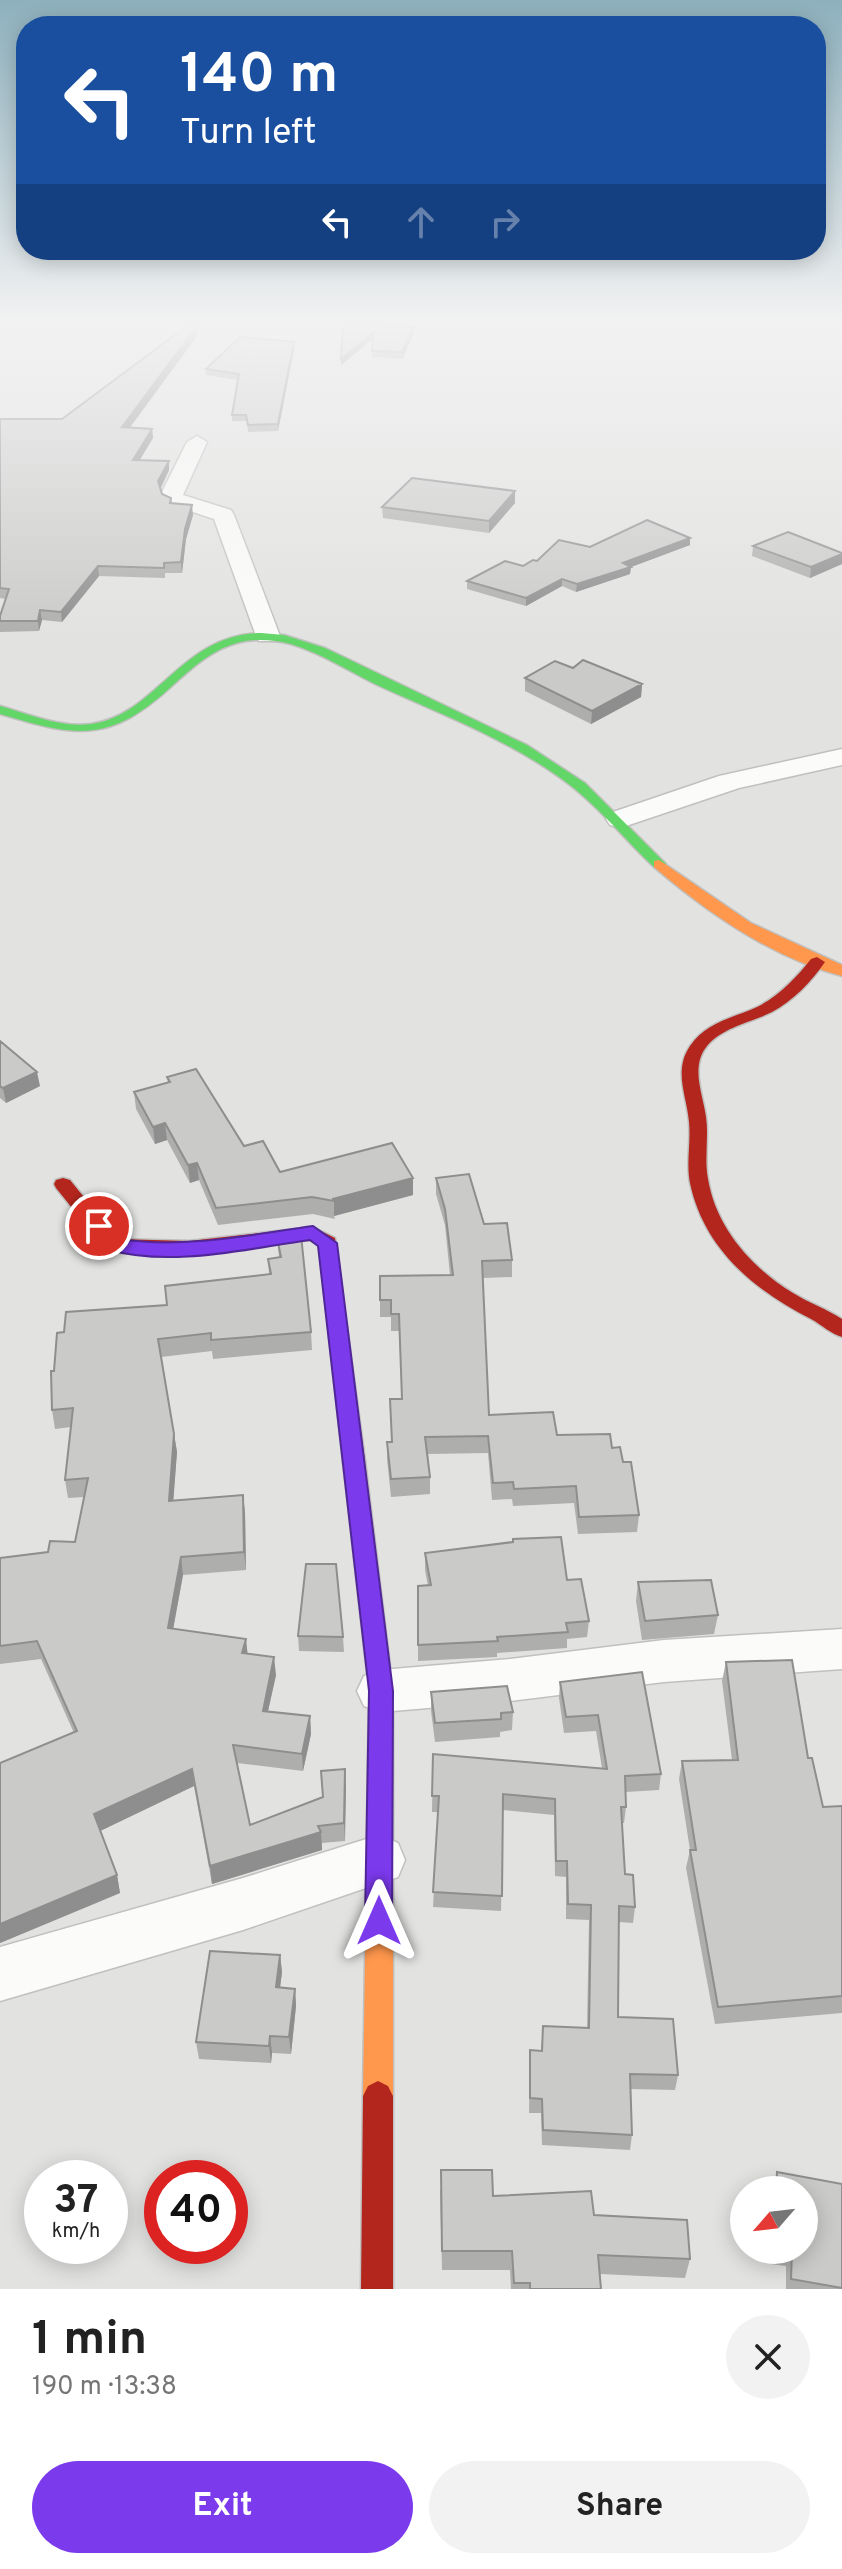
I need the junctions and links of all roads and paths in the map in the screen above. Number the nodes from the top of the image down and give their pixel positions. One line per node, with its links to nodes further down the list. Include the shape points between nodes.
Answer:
1 (197, 442): 2 (street, via 173,499 223,515)
2 (268, 636): 3 (street, via 212,647 105,727 71,729); 5 (street, via 301,644 492,731 555,768)
3 (0, 710)
4 (842, 757): 5 (street, via 680,794)
5 (620, 819): 6 (street, via 649,856 718,915)
6 (817, 962): 7 (street); 9 (street, via 802,984 781,1000 709,1034 689,1064 689,1092 698,1115 698,1179 721,1234 740,1263 783,1297)
7 (842, 971)
8 (63, 1184): 11 (street, via 113,1245 150,1251 200,1248 313,1233 328,1243)
9 (842, 1330)
10 (842, 1649): 11 (street, via 664,1661)
11 (381, 1691): 12 (street)
12 (379, 1860): 13 (street); 14 (street)
13 (0, 1974)
14 (377, 2289)

